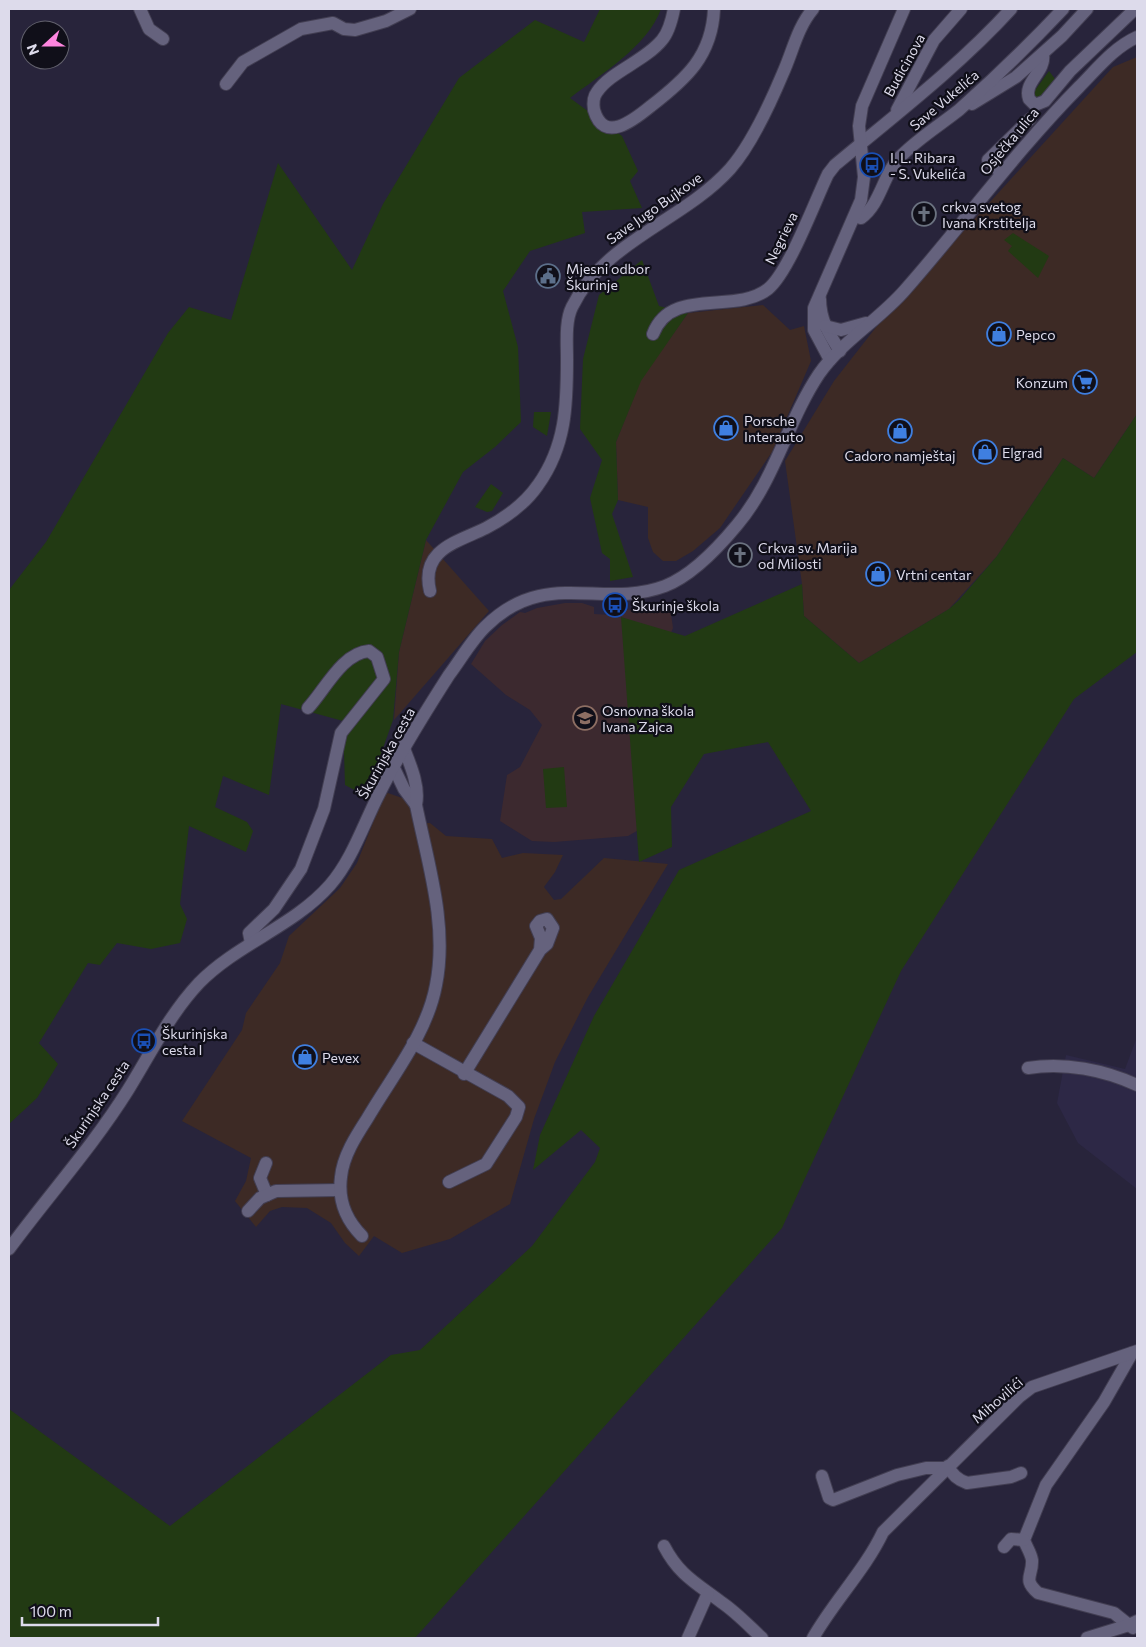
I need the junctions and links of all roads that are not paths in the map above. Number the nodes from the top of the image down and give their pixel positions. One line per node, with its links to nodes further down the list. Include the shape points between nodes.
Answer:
1 (140, 9): 14 (street, via 149,29)
2 (410, 9): 16 (street, via 356,30 333,24 301,29 243,62)
3 (674, 9): 4 (street, via 663,40 596,92 593,104 596,116 603,124 618,128 629,123 687,76 699,61 710,36)
4 (714, 9)
5 (813, 9): 29 (street, Save Jugo Bujkove, via 794,41 784,72 740,156 719,180 613,255 584,285 571,309 566,340 567,410 556,454 538,486 511,513 450,543 437,556 430,569)
6 (904, 9): 20 (street, via 862,106 859,119)
7 (961, 9): 18 (street, Budicinova, via 934,40)
8 (1011, 9): 18 (street, Negrieva, via 937,80)
9 (1063, 9): 17 (street, Save Vukelića, via 1030,45)
10 (1087, 9): 15 (street)
11 (1135, 9): 15 (street, via 1070,71 1045,100 1035,104 1029,99 1028,91 1043,64)
12 (1137, 29): 13 (street)
13 (1134, 38): 24 (street, Osječka ulica, via 1114,51 1041,125 902,294)
14 (163, 39)
15 (1043, 54): 17 (street, via 1016,77)
16 (226, 84)
17 (959, 110): 22 (street, Save Vukelića, via 902,154 892,165 874,204 861,218)
18 (895, 114): 20 (street, Negrieva)
19 (1030, 119): 21 (street, via 1016,140 988,160)
20 (861, 144): 22 (street, via 864,186); 26 (street, Negrieva, via 828,174 787,263 768,289 753,297 686,305 660,319)
21 (997, 169)
22 (855, 216): 23 (street)
23 (820, 294): 25 (street); 28 (street, via 812,318 818,340)
24 (868, 323): 25 (street, via 841,330); 27 (street, Osječka ulica)
25 (825, 326): 27 (street)
26 (653, 334)
27 (840, 352): 28 (street, Osječka ulica)
28 (830, 360): 31 (street, Škurinjska cesta, via 807,395 761,494 737,525 691,571 656,588 629,593 560,592 534,597 508,609 486,626 468,649)
29 (430, 591)
30 (308, 708): 36 (street, via 345,663 369,651 377,657 384,679 341,733 324,809 301,869 274,909 249,933)
31 (403, 746): 32 (street, Škurinjska cesta); 35 (street, via 413,770)
32 (394, 766): 33 (street); 34 (street, Škurinjska cesta)
33 (404, 789): 34 (street); 35 (street)
34 (380, 791): 36 (street, Škurinjska cesta, via 332,883 309,904)
35 (416, 805): 38 (street, via 437,909 440,954 432,1003)
36 (251, 944): 48 (street, Škurinjska cesta, via 206,976 174,1012 99,1132)
37 (540, 950): 40 (street)
38 (413, 1043): 40 (street); 44 (street, via 351,1147 341,1176)
39 (1028, 1068): 41 (street, via 1066,1066)
40 (464, 1074): 43 (street, via 508,1096 519,1107 486,1164)
41 (1137, 1085)
42 (266, 1163): 45 (street, via 260,1178)
43 (449, 1182)
44 (340, 1190): 45 (street, via 287,1190); 47 (street, via 347,1216)
45 (267, 1195): 46 (street)
46 (248, 1211)
47 (362, 1236)
48 (9, 1249)
49 (1134, 1352): 50 (street, Mihovilići, via 1032,1387); 53 (street, Mihovilići, via 1104,1402 1046,1485)
50 (947, 1467): 51 (street, via 961,1481 968,1483); 52 (street, via 897,1475 834,1500 829,1498); 60 (street, Mihovilići, via 883,1532 873,1552)
51 (1021, 1473)
52 (822, 1476)
53 (1024, 1540): 55 (street, via 1011,1539); 57 (street, via 1032,1560 1028,1578 1038,1594 1114,1614)
54 (664, 1546): 56 (street, via 672,1563)
55 (1004, 1546)
56 (708, 1593): 58 (street); 59 (street)
57 (1135, 1626): 61 (street, via 1108,1630)
58 (688, 1638)
59 (762, 1638)
60 (812, 1638)
61 (1087, 1638)

